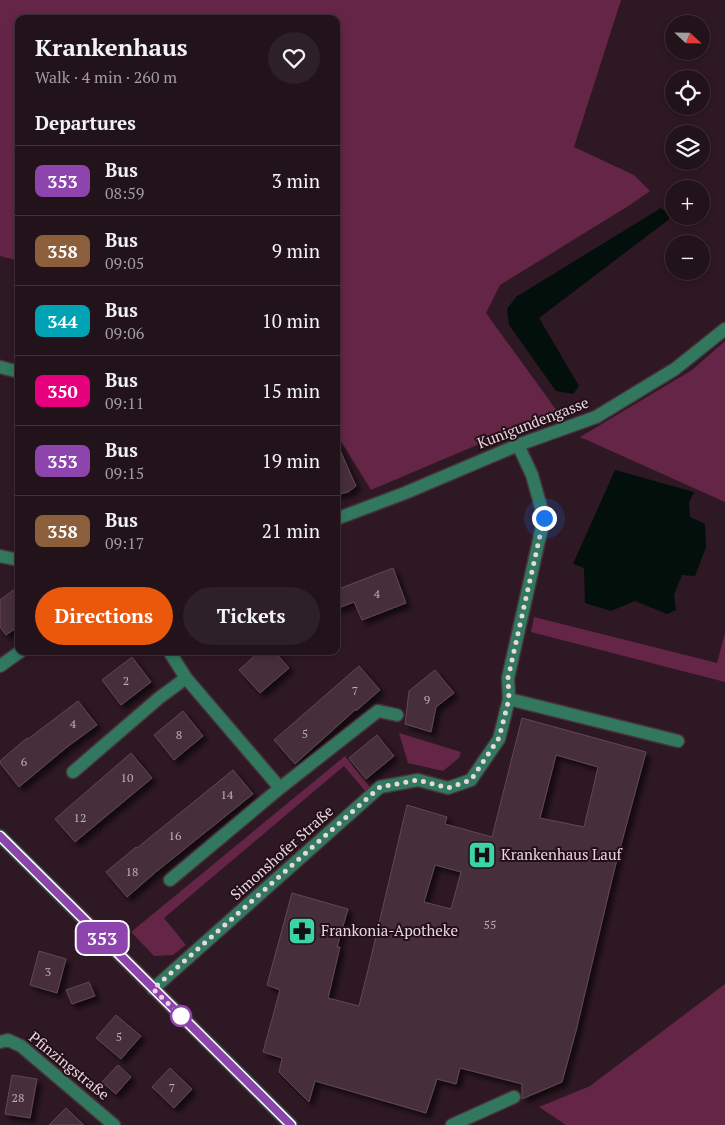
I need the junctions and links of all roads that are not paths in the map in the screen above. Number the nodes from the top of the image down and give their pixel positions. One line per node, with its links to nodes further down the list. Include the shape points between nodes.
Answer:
1 (725, 329): 4 (street, Kunigundengasse, via 675,368 596,417)
2 (0, 368): 3 (street)
3 (15, 371)
4 (518, 445): 5 (street, Kunigundengasse); 12 (street, via 532,476 544,518 508,678)
5 (340, 517)
6 (0, 556): 7 (street)
7 (15, 559)
8 (15, 655): 10 (street)
9 (172, 655): 11 (street)
10 (0, 666)
11 (186, 678): 15 (street); 16 (street)
12 (509, 699): 14 (street); 19 (street, Simonshofer Straße, via 499,738 471,780 448,788 418,780 380,787)
13 (397, 715): 16 (street, via 378,710)
14 (678, 741)
15 (73, 772)
16 (280, 788): 18 (street)
17 (0, 836): 19 (street)
18 (170, 880)
19 (153, 989): 23 (street)
20 (0, 1042): 22 (street, Pfinzingstraße, via 8,1040 21,1046)
21 (514, 1097): 24 (street)
22 (114, 1125)
23 (291, 1125)
24 (452, 1125)

